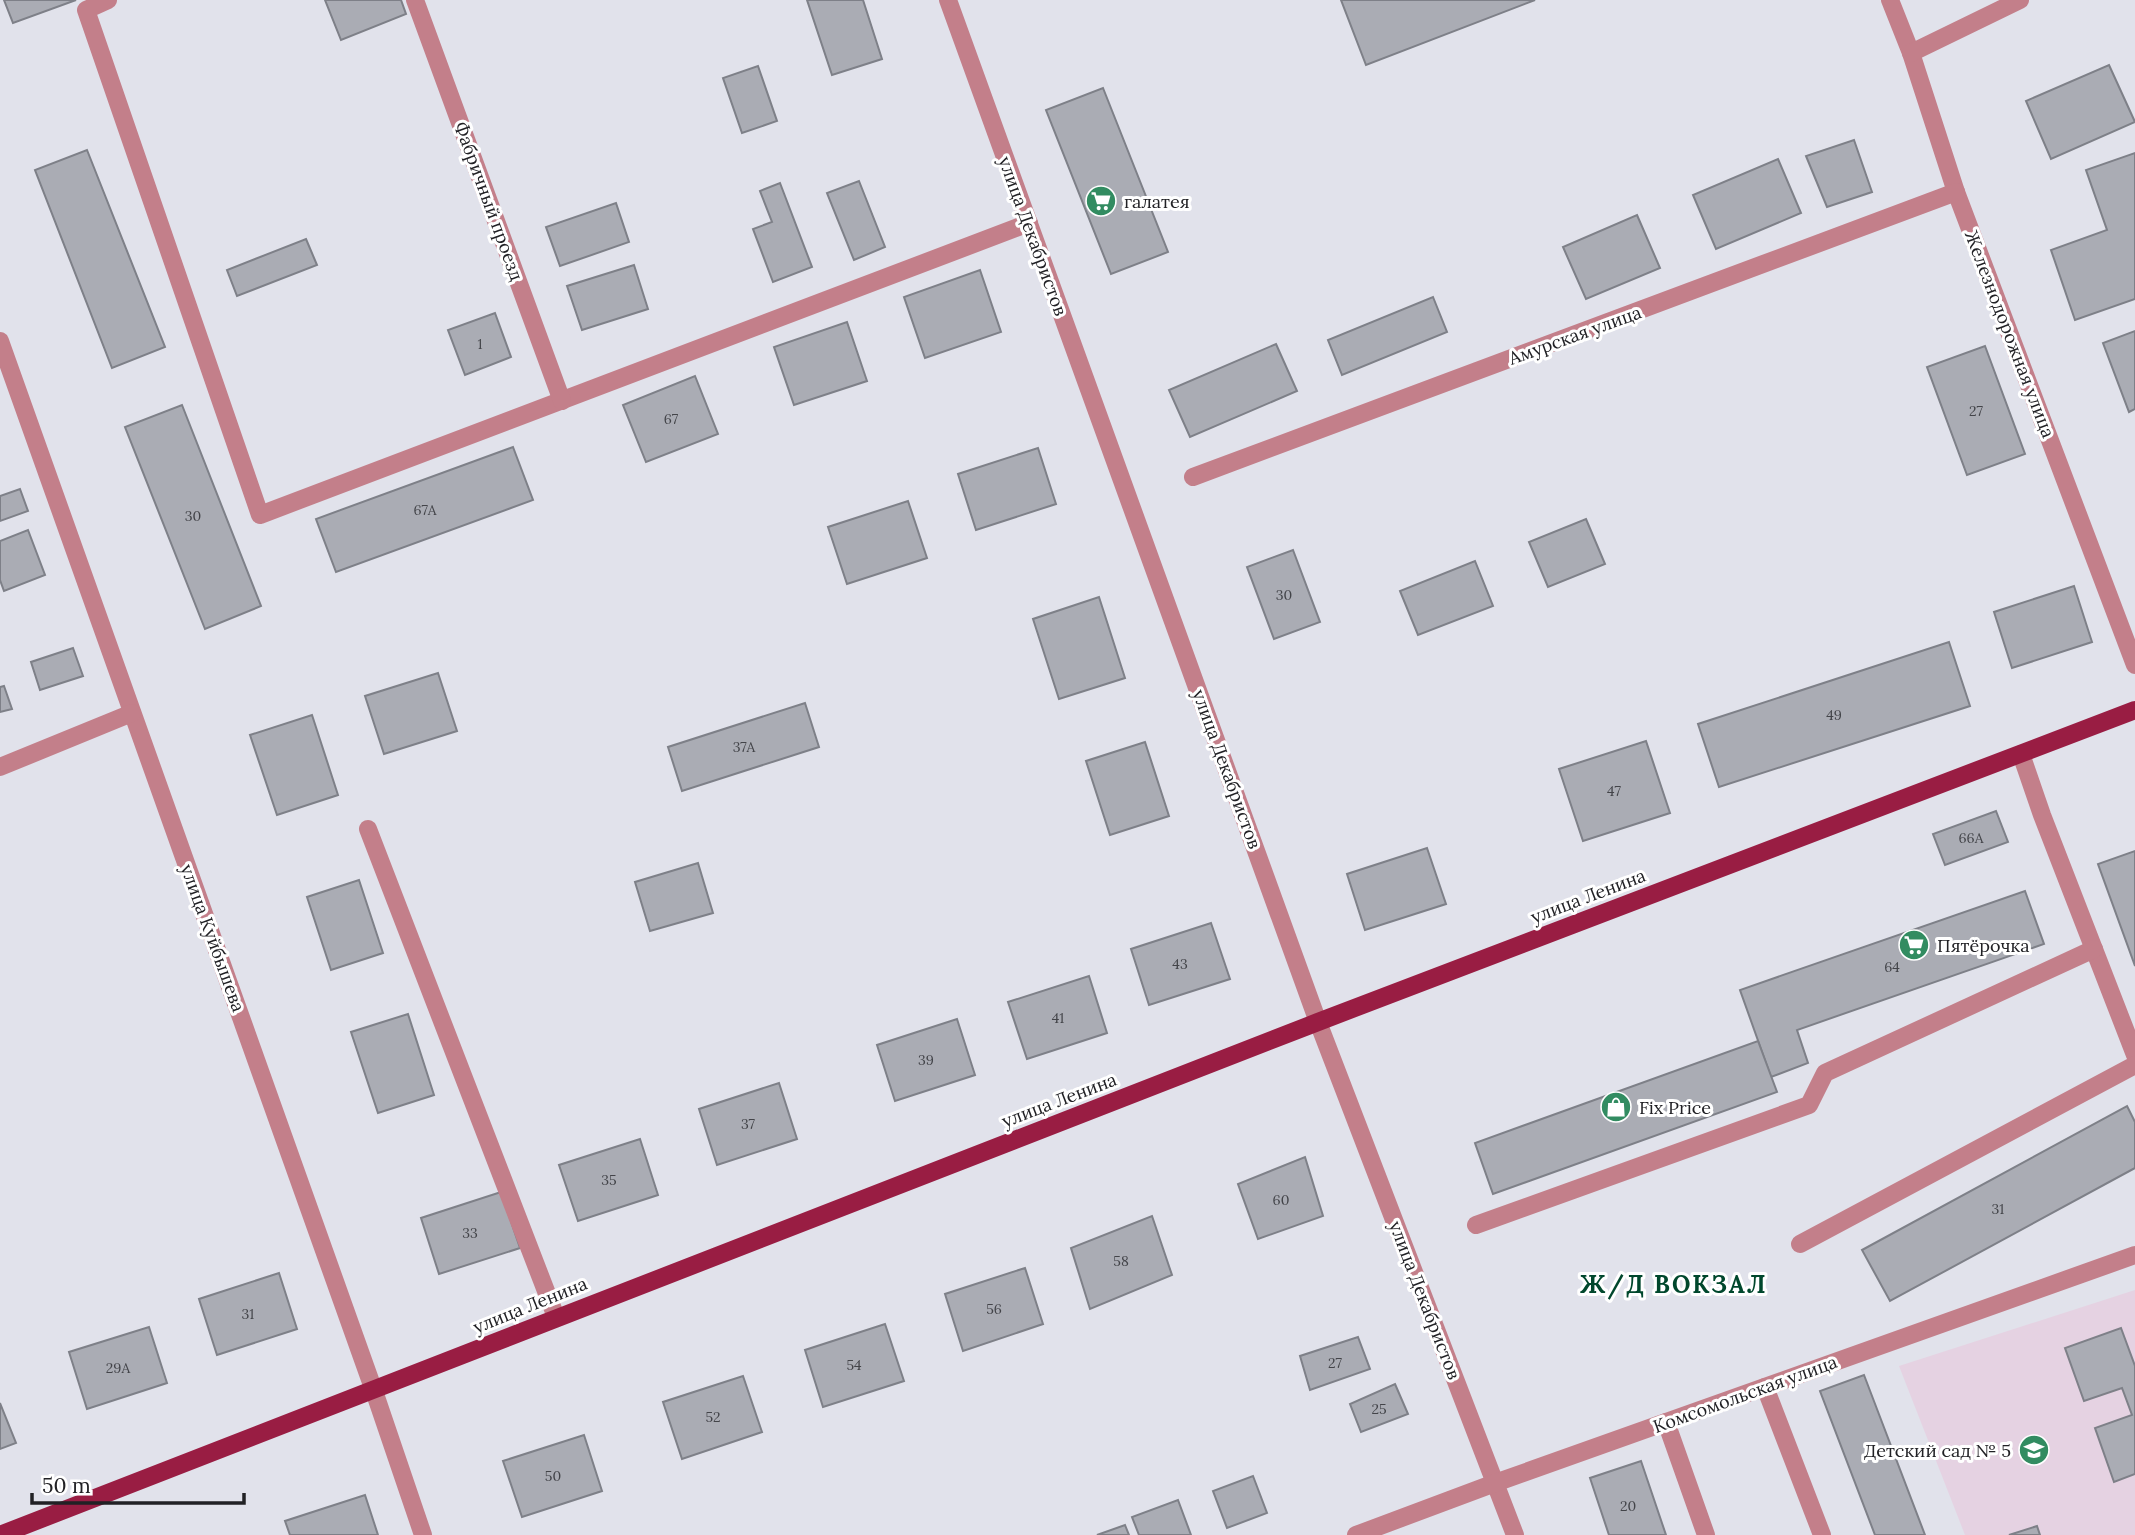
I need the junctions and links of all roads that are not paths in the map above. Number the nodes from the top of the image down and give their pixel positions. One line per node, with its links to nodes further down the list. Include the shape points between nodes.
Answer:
1 (108, 0): 10 (street, via 86,10 260,515)
2 (415, 0): 10 (street, Фабричный проезд)
3 (948, 0): 8 (street, улица Декабристов)
4 (1890, 0): 6 (street, Железнодорожная улица)
5 (2020, 0): 6 (street)
6 (1911, 53): 7 (street, Железнодорожная улица)
7 (1956, 192): 11 (street, Амурская улица); 12 (street, Железнодорожная улица)
8 (1029, 223): 10 (street); 19 (street, улица Декабристов)
9 (0, 341): 14 (street, улица Куйбышева)
10 (562, 401)
11 (1193, 477)
12 (2135, 665)
13 (2135, 710): 15 (main road, улица Ленина)
14 (132, 713): 16 (street); 27 (street, улица Куйбышева)
15 (2021, 754): 18 (street); 19 (main road, улица Ленина)
16 (0, 767)
17 (368, 829): 25 (street)
18 (2094, 950): 20 (street); 22 (street, via 1825,1073 1809,1105)
19 (1318, 1022): 25 (main road, улица Ленина); 29 (street, улица Декабристов)
20 (2135, 1055)
21 (2135, 1065): 23 (street)
22 (1476, 1225)
23 (1800, 1244)
24 (2135, 1255): 26 (street, Комсомольская улица)
25 (556, 1317): 27 (main road, улица Ленина)
26 (1765, 1387): 28 (street, Комсомольская улица); 35 (street)
27 (373, 1388): 30 (main road, улица Ленина); 31 (street, улица Куйбышева)
28 (1666, 1422): 29 (street, Комсомольская улица); 34 (street)
29 (1495, 1483): 32 (street, Комсомольская улица); 33 (street, улица Декабристов)
30 (0, 1535)
31 (423, 1535)
32 (1356, 1535)
33 (1515, 1535)
34 (1706, 1535)
35 (1822, 1535)

